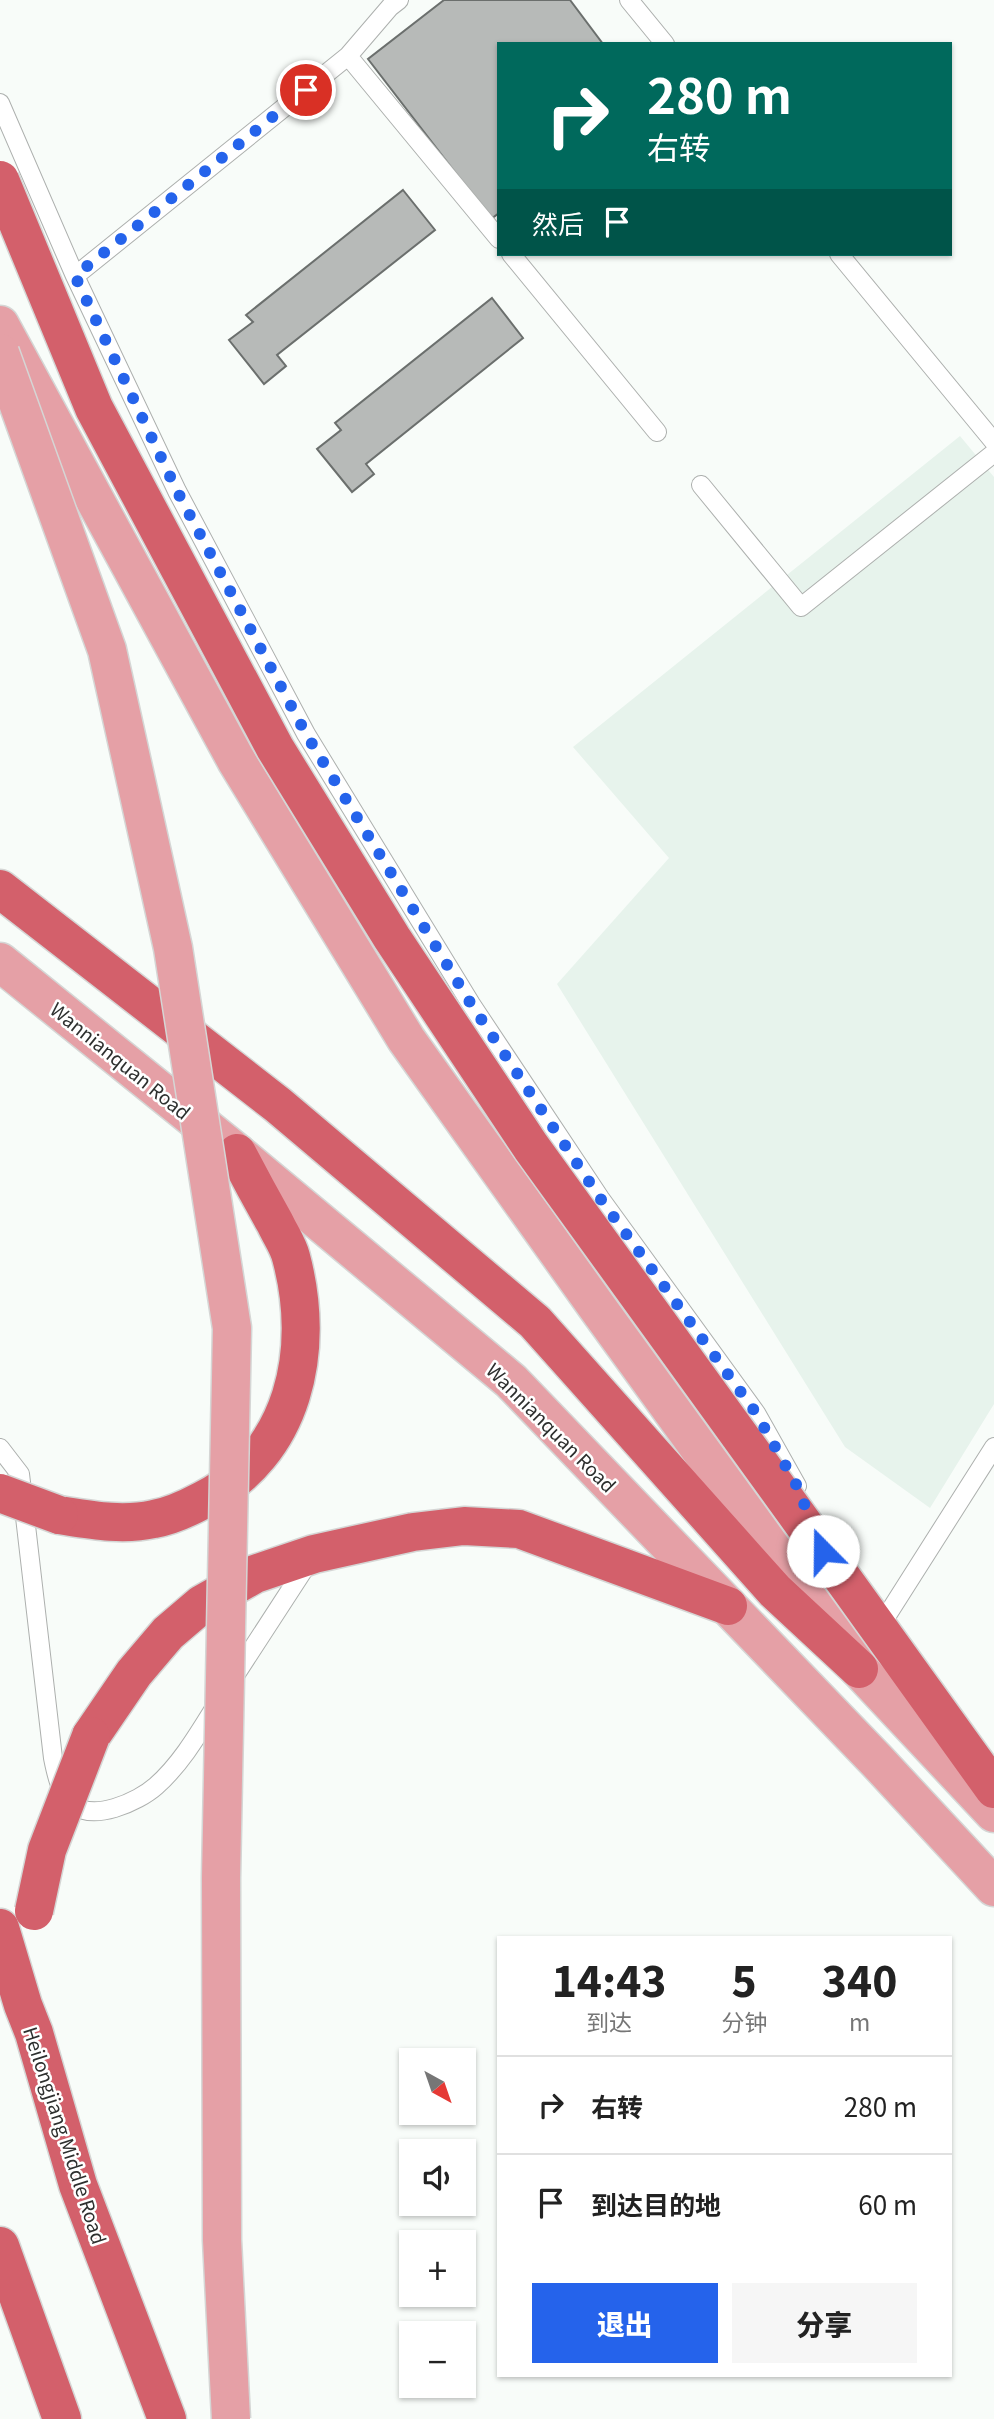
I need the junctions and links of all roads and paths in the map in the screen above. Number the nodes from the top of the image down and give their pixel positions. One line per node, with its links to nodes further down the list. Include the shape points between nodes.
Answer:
1 (399, 0): 4 (lane)
2 (629, 0): 3 (lane)
3 (664, 42)
4 (348, 56): 9 (lane); 12 (lane)
5 (0, 103): 7 (lane)
6 (0, 180): 25 (highway, bridge, via 93,408 275,748 392,938 531,1147)
7 (43, 204): 8 (lane); 12 (lane)
8 (0, 218)
9 (497, 237)
10 (512, 256): 15 (lane)
11 (841, 256): 16 (lane)
12 (75, 276): 25 (lane, via 177,491 306,734 471,1004 600,1198 756,1413 797,1486)
13 (0, 325): 29 (main road, via 236,760 406,1039)
14 (0, 353): 38 (main road, bridge, via 107,650 173,948 232,1328 221,1878 222,2240)
15 (657, 432)
16 (994, 442)
17 (994, 453): 18 (lane, via 800,607)
18 (701, 485)
19 (0, 889): 29 (highway, via 278,1105 535,1322 775,1591)
20 (0, 962): 21 (main road, Wannianquan Road)
21 (237, 1153): 24 (highway, bridge, via 290,1253 299,1289 298,1364 292,1398 278,1430 239,1478 185,1510 155,1519 107,1523 59,1515); 27 (main road, Wannianquan Road, via 511,1381)
22 (994, 1447): 28 (lane)
23 (0, 1448): 26 (lane, via 20,1474 52,1758 62,1788 80,1808 107,1810 134,1802 184,1756)
24 (0, 1493)
25 (823, 1551): 28 (highway)
26 (314, 1554): 27 (highway, via 464,1526 519,1530); 34 (highway, bridge, via 255,1574 202,1604 168,1633 134,1673 91,1736 47,1850 34,1911)
27 (728, 1606): 32 (main road, Wannianquan Road)
28 (879, 1628): 30 (highway)
29 (859, 1669): 31 (main road)
30 (994, 1789)
31 (994, 1814)
32 (994, 1887)
33 (0, 1928): 34 (highway, Heilongjiang Middle Road)
34 (23, 2005): 37 (highway, Heilongjiang Middle Road, via 78,2185)
35 (0, 2246): 36 (highway)
36 (62, 2419)
37 (167, 2419)
38 (231, 2419)

